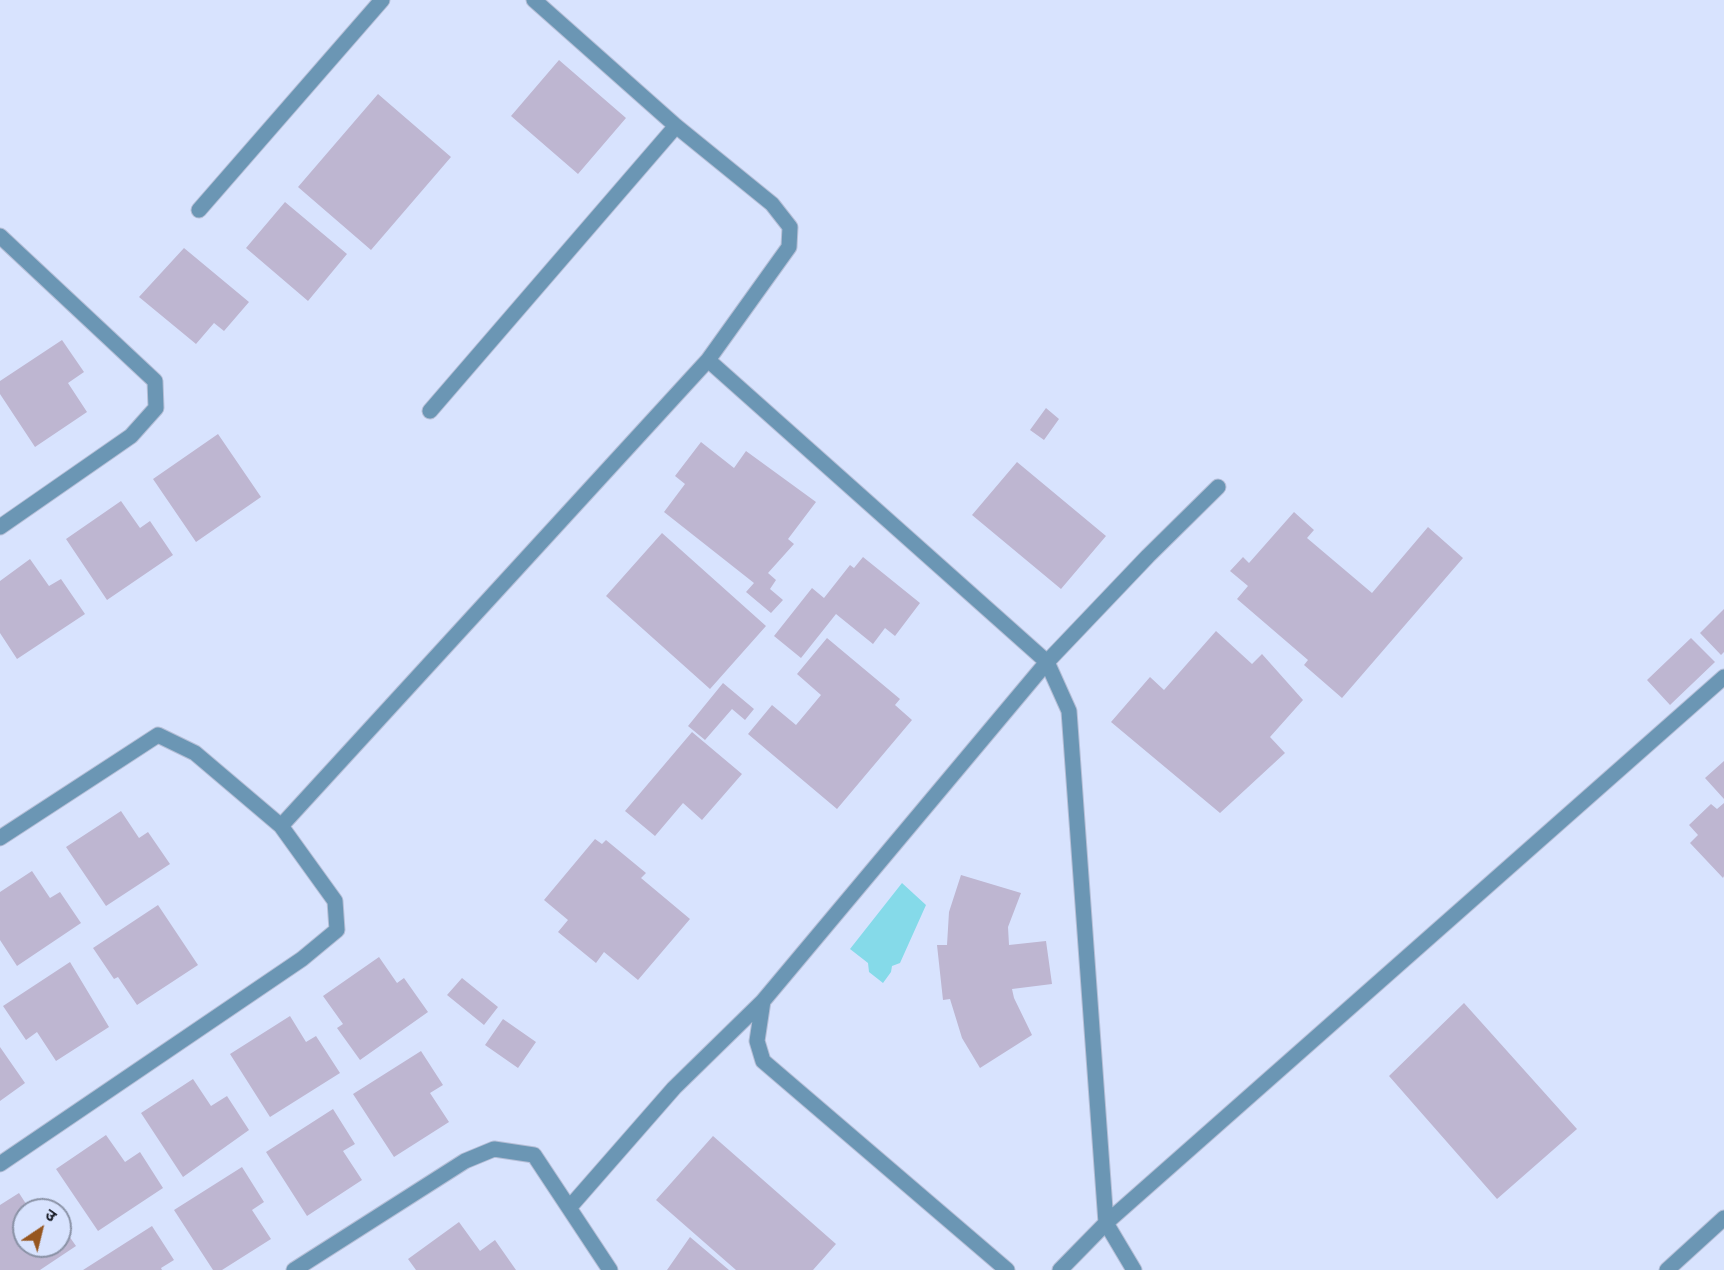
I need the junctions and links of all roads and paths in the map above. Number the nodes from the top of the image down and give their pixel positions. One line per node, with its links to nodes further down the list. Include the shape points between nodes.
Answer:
1 (382, 0): 4 (street)
2 (534, 0): 3 (street)
3 (676, 126): 6 (street, via 772,204 790,227 789,247); 7 (street)
4 (199, 210)
5 (0, 236): 9 (street, via 155,381 156,408 131,436)
6 (708, 360): 10 (street); 12 (street)
7 (430, 411)
8 (1218, 487): 10 (street)
9 (0, 527)
10 (1047, 662): 14 (street); 18 (street, via 1069,711)
11 (1724, 677): 18 (street)
12 (280, 826): 13 (street, via 195,753 158,735); 15 (street, via 335,902 337,930 302,959)
13 (0, 838)
14 (763, 1001): 16 (street, via 674,1088); 21 (street, via 757,1041 763,1061)
15 (0, 1164)
16 (569, 1208): 19 (street, via 534,1155 494,1149 465,1161); 20 (street)
17 (1724, 1218): 24 (street)
18 (1106, 1223): 22 (street); 23 (street)
19 (294, 1270)
20 (610, 1270)
21 (1007, 1270)
22 (1060, 1270)
23 (1134, 1270)
24 (1667, 1270)

